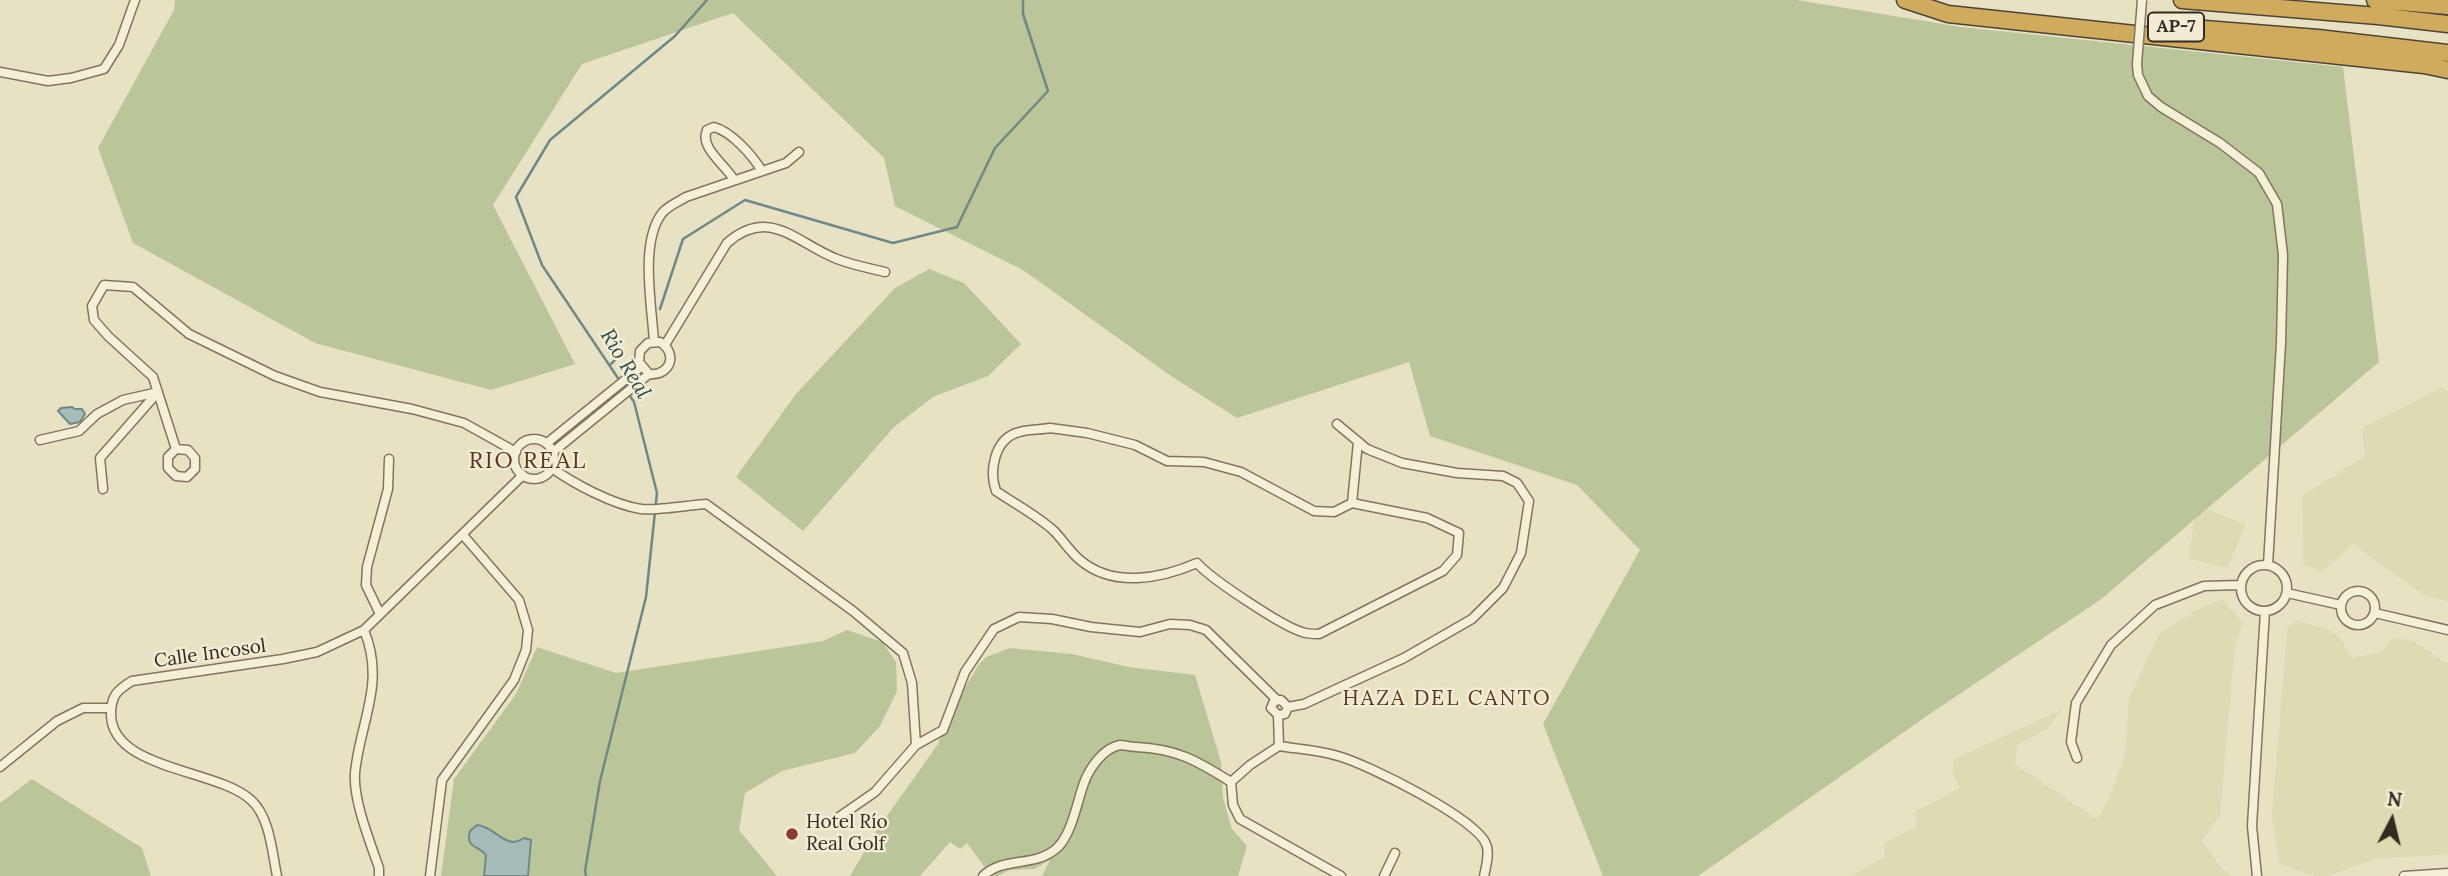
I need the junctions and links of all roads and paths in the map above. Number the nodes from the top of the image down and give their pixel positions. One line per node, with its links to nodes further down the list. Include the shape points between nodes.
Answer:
1 (134, 0): 10 (street, via 104,69 48,81)
2 (1904, 0): 8 (highway, AP-7); 9 (highway, via 1948,14)
3 (2142, 0): 33 (street, bridge, via 2137,64 2148,96 2259,173 2277,204 2283,255 2281,343)
4 (2182, 0): 7 (highway, AP-7)
5 (2375, 0): 6 (highway)
6 (2448, 6)
7 (2448, 24)
8 (2448, 53)
9 (2448, 70)
10 (0, 72)
11 (799, 152): 12 (street, via 786,163)
12 (762, 171): 13 (street); 13 (street, via 722,129 707,130 705,144)
13 (734, 180): 15 (street, via 672,204 654,228 649,248)
14 (885, 272): 16 (street, via 837,259 776,227 751,228 727,243)
15 (654, 342): 16 (street); 17 (street, via 640,351)
16 (665, 345): 18 (street, via 671,355 669,366 660,373)
17 (641, 367): 18 (street); 23 (street)
18 (649, 373): 26 (street)
19 (158, 392): 21 (street, via 123,400 96,414 79,431); 24 (street); 25 (street, via 153,377 94,320 92,306 104,285 133,287 189,334 275,376 320,392 464,423); 30 (street, via 100,458)
20 (1336, 424): 22 (street)
21 (40, 440)
22 (1358, 442): 31 (street); 43 (street, via 1402,463 1503,476 1517,483 1529,501 1521,553 1503,588 1472,619 1404,658 1304,704)
23 (547, 443): 25 (street, via 526,441); 26 (street)
24 (176, 449)
25 (516, 452): 29 (street, via 517,469)
26 (553, 453): 28 (street)
27 (389, 459): 39 (street, via 386,499 366,567 366,585)
28 (552, 468): 29 (street, via 534,479); 46 (street, via 578,484 642,509 706,504 853,611 903,653 912,683)
29 (523, 475): 32 (street, Calle Incosol)
30 (103, 489)
31 (1352, 503): 31 (street, via 1334,512 1314,511 1241,472 1204,462 1167,461 1135,445 1050,428 1016,433 1002,443 993,481 996,491 1053,530 1079,559 1104,575 1141,578 1198,563 1206,574 1273,616 1302,632 1319,634 1443,570 1457,555 1459,533 1427,517)
32 (463, 535): 39 (street, Calle Incosol); 56 (street, via 519,600 528,630 514,680 442,780)
33 (2267, 565): 34 (street, via 2250,569); 35 (street, via 2284,574)
34 (2241, 585): 37 (street, via 2247,603); 48 (street, via 2204,586 2155,605 2111,645 2076,703 2071,742)
35 (2287, 593): 36 (street); 37 (street, via 2279,606)
36 (2341, 605): 38 (street, via 2346,621 2354,625 2371,621); 38 (street, via 2345,597 2363,591 2376,604)
37 (2265, 611): 61 (street, via 2252,826)
38 (2375, 613): 41 (street)
39 (380, 614): 40 (street, Calle Incosol)
40 (364, 630): 44 (street, Calle Incosol, via 317,652 132,681 117,689); 55 (street, via 372,649 374,683 355,776)
41 (2448, 630)
42 (1277, 700): 43 (street); 45 (street, via 1271,708); 46 (street, via 1206,630 1170,624 1140,632 1018,617 994,629 965,672 943,730)
43 (1287, 707): 45 (street, via 1285,714)
44 (111, 708): 49 (street, via 83,708 57,721); 54 (street, via 111,725 137,754 252,800 265,822)
45 (1278, 715): 47 (street)
46 (916, 745): 51 (street, via 875,792)
47 (1279, 746): 50 (street); 60 (street, via 1334,754 1366,765 1422,795 1479,832 1487,845)
48 (2077, 758)
49 (0, 767)
50 (1231, 782): 57 (street, via 1181,753 1118,745 1094,764 1058,847 1028,861 992,867); 58 (street, via 1240,819)
51 (836, 819)
52 (1395, 853): 59 (street)
53 (2448, 873): 62 (street)
54 (277, 876)
55 (379, 876)
56 (430, 876)
57 (983, 876)
58 (1341, 876)
59 (1384, 876)
60 (1484, 876)
61 (2257, 876)
62 (2404, 876)

